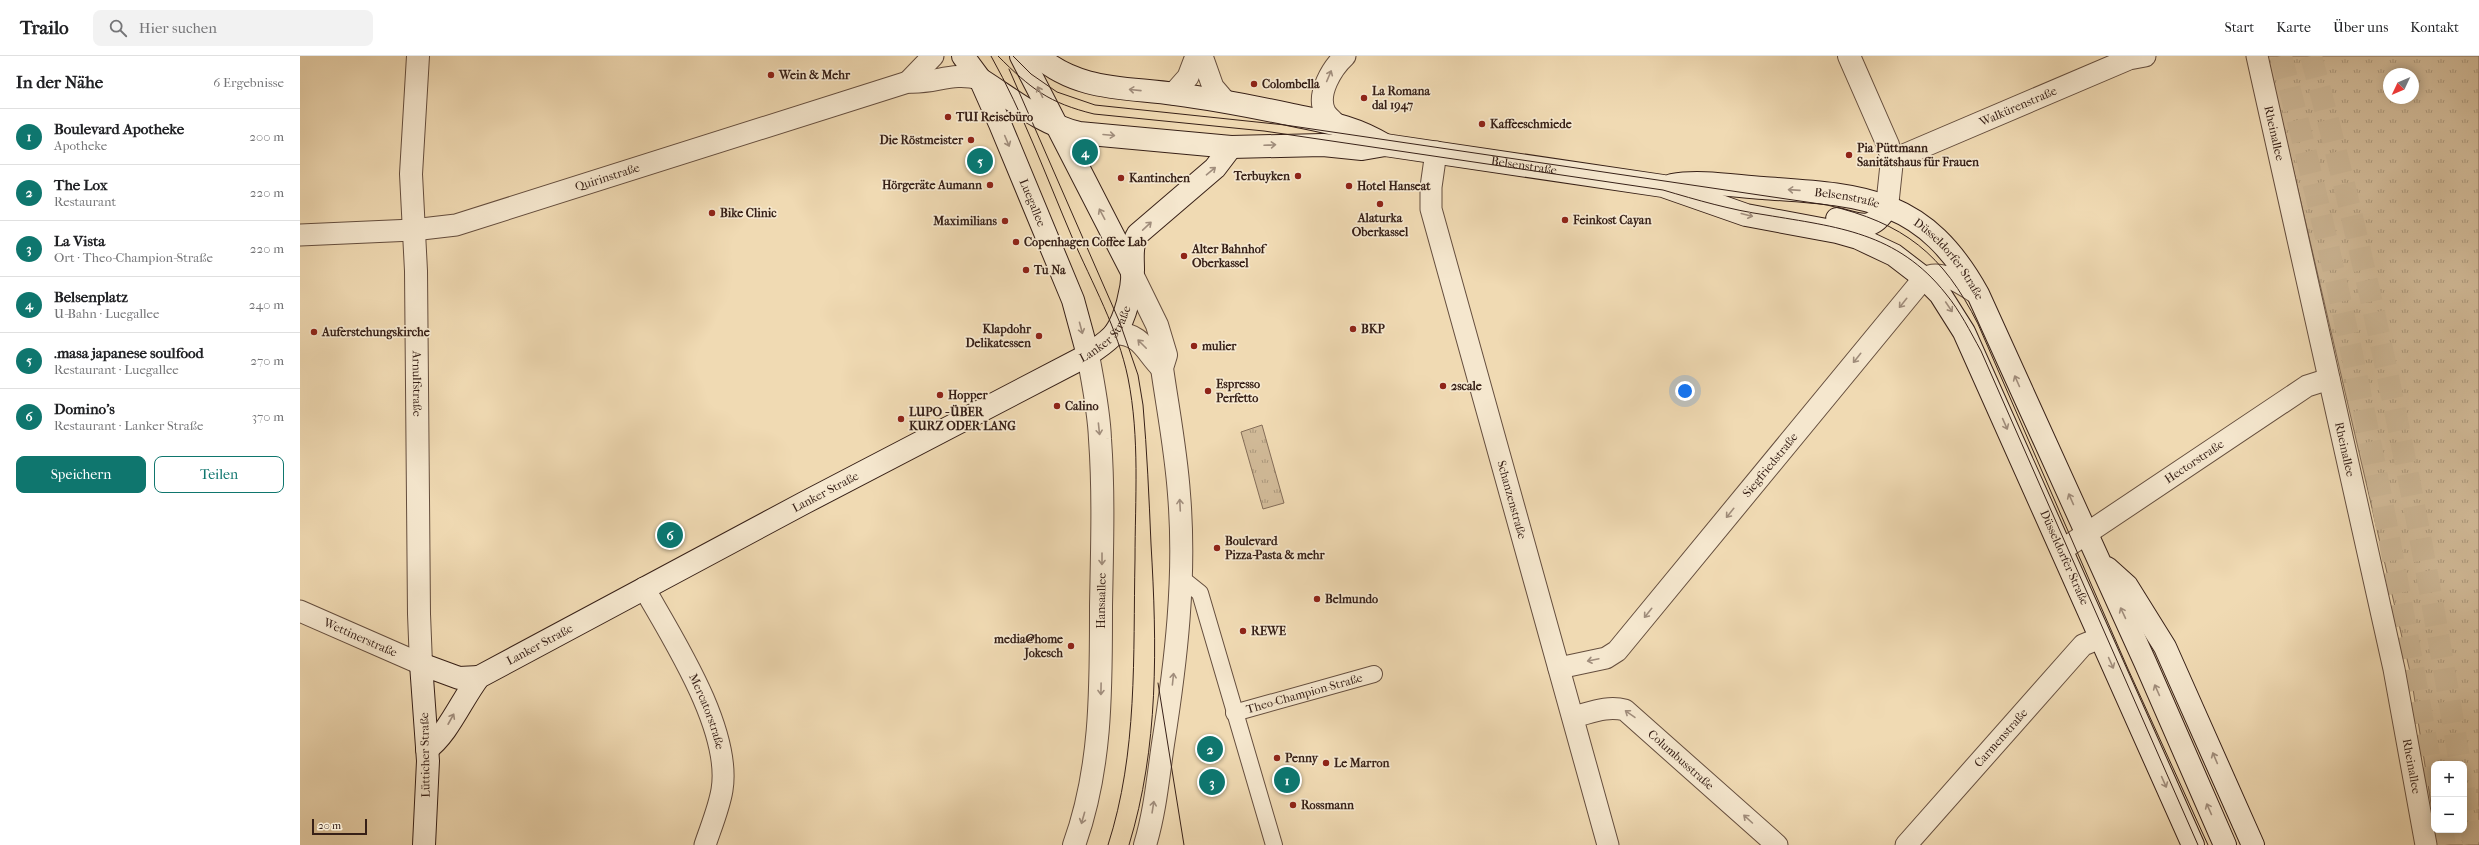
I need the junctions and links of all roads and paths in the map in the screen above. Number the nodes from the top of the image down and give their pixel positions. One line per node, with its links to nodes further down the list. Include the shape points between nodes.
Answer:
1 (418, 56): 25 (main road, Arnulfstraße, via 411,174)
2 (933, 56): 13 (street, Quirinstraße)
3 (963, 56): 12 (main road, Luegallee)
4 (1021, 56): 17 (main road, one-way to 4)
5 (1038, 56): 14 (main road, Belsenstraße, one-way to 5, via 1114,88 1076,80 1061,73)
6 (1196, 56): 14 (street, via 1188,78)
7 (1202, 56): 15 (street, via 1213,87)
8 (1345, 56): 16 (street, one-way to 8, via 1325,112 1324,99 1332,68)
9 (1849, 56): 21 (main road, via 1888,145)
10 (2146, 56): 21 (street, Walkürenstraße, via 2129,59)
11 (2257, 56): 34 (street, Rheinallee)
12 (980, 79): 13 (street, Quirinstraße, via 953,75 922,83); 17 (main road, Belsenstraße, via 1040,119); 32 (main road, Luegallee, one-way to 32, via 1073,300)
13 (908, 82): 25 (street, Quirinstraße, via 456,225)
14 (1173, 94): 15 (main road, Belsenstraße)
15 (1225, 101): 16 (main road, Belsenstraße)
16 (1336, 124): 18 (main road, Belsenstraße, via 1365,132)
17 (1057, 127): 19 (main road, Belsenstraße, one-way to 19, via 1080,133); 28 (main road, one-way to 17)
18 (1385, 145): 19 (main road, Belsenstraße, one-way to 18, via 1316,145 1362,149); 20 (main road, Belsenstraße)
19 (1231, 147): 28 (main road, Lanker Straße, one-way to 19, via 1133,245 1138,234 1215,168)
20 (1436, 152): 22 (main road, Belsenstraße); 43 (street, Schanzenstraße, via 1431,186 1431,209)
21 (1892, 160): 23 (main road)
22 (1662, 186): 23 (main road, Belsenstraße, one-way to 22, via 1836,193 1718,184); 24 (main road, Belsenstraße, one-way to 24, via 1738,213)
23 (1887, 207): 24 (main road, Belsenstraße, via 1879,220 1863,225 1815,215); 27 (main road, Belsenstraße, via 1883,222 1884,234); 30 (main road, Düsseldorfer Straße, via 1936,235 1960,262)
24 (1780, 222): 27 (main road, Belsenstraße, via 1858,238)
25 (412, 230): 26 (street, Quirinstraße); 42 (main road, Arnulfstraße, via 416,271)
26 (300, 235)
27 (1894, 255): 29 (main road, Belsenstraße)
28 (1132, 274): 31 (main road, Lanker Straße, via 1124,312); 33 (main road, via 1157,325 1166,355)
29 (1924, 278): 30 (street, via 1928,275 1938,275 1952,279); 36 (main road, Düsseldorfer Straße, one-way to 36, via 1940,294 1964,332); 43 (street, Siegfriedstraße, one-way to 43, via 1617,651 1606,658)
30 (1978, 294): 35 (main road, Düsseldorfer Straße, one-way to 30)
31 (1115, 333): 32 (main road, Lanker Straße); 33 (main road, one-way to 31, via 1138,340 1127,334)
32 (1088, 355): 39 (main road, Lanker Straße); 51 (main road, Hansaallee, one-way to 51, via 1101,446 1100,695 1095,762 1084,816)
33 (1162, 368): 38 (main road, one-way to 33, via 1179,494)
34 (2330, 379): 35 (street, Hectorstraße, via 2307,386); 60 (street, Rheinallee, via 2394,669)
35 (2086, 535): 36 (street, Hectorstraße); 37 (main road, Düsseldorfer Straße)
36 (2062, 550): 41 (main road, Düsseldorfer Straße)
37 (2098, 561): 58 (main road, Düsseldorfer Straße, one-way to 37); 59 (main road, Düsseldorfer Straße, one-way to 37, via 2165,646 2127,586)
38 (1180, 577): 46 (street, Theo-Champion-Straße, via 1200,593); 52 (main road, one-way to 38, via 1153,813 1171,694)
39 (644, 588): 45 (main road, Lanker Straße); 50 (street, Mercatorstraße, via 694,678 712,718 721,753 722,789)
40 (300, 612): 42 (street, Wettinerstraße)
41 (2100, 638): 56 (street, Carmenstraße, via 2083,645); 57 (main road, Düsseldorfer Straße, one-way to 57)
42 (421, 664): 45 (main road, Lanker Straße, via 459,678); 48 (main road, Lütticher Straße)
43 (1559, 668): 47 (street, Schanzenstraße)
44 (1374, 674): 46 (street, Theo-Champion-Straße)
45 (479, 677): 48 (main road, Lanker Straße, one-way to 45, via 439,740)
46 (1234, 713): 53 (street, Theo-Champion-Straße)
47 (1573, 717): 54 (street, Schanzenstraße); 55 (street, Columbusstraße, one-way to 47, via 1625,710 1615,707)
48 (427, 749): 49 (main road, Lütticher Straße)
49 (424, 845)
50 (704, 845)
51 (1074, 845)
52 (1145, 845)
53 (1274, 845)
54 (1608, 845)
55 (1777, 845)
56 (1906, 845)
57 (2193, 845)
58 (2225, 845)
59 (2253, 845)
60 (2426, 845)

